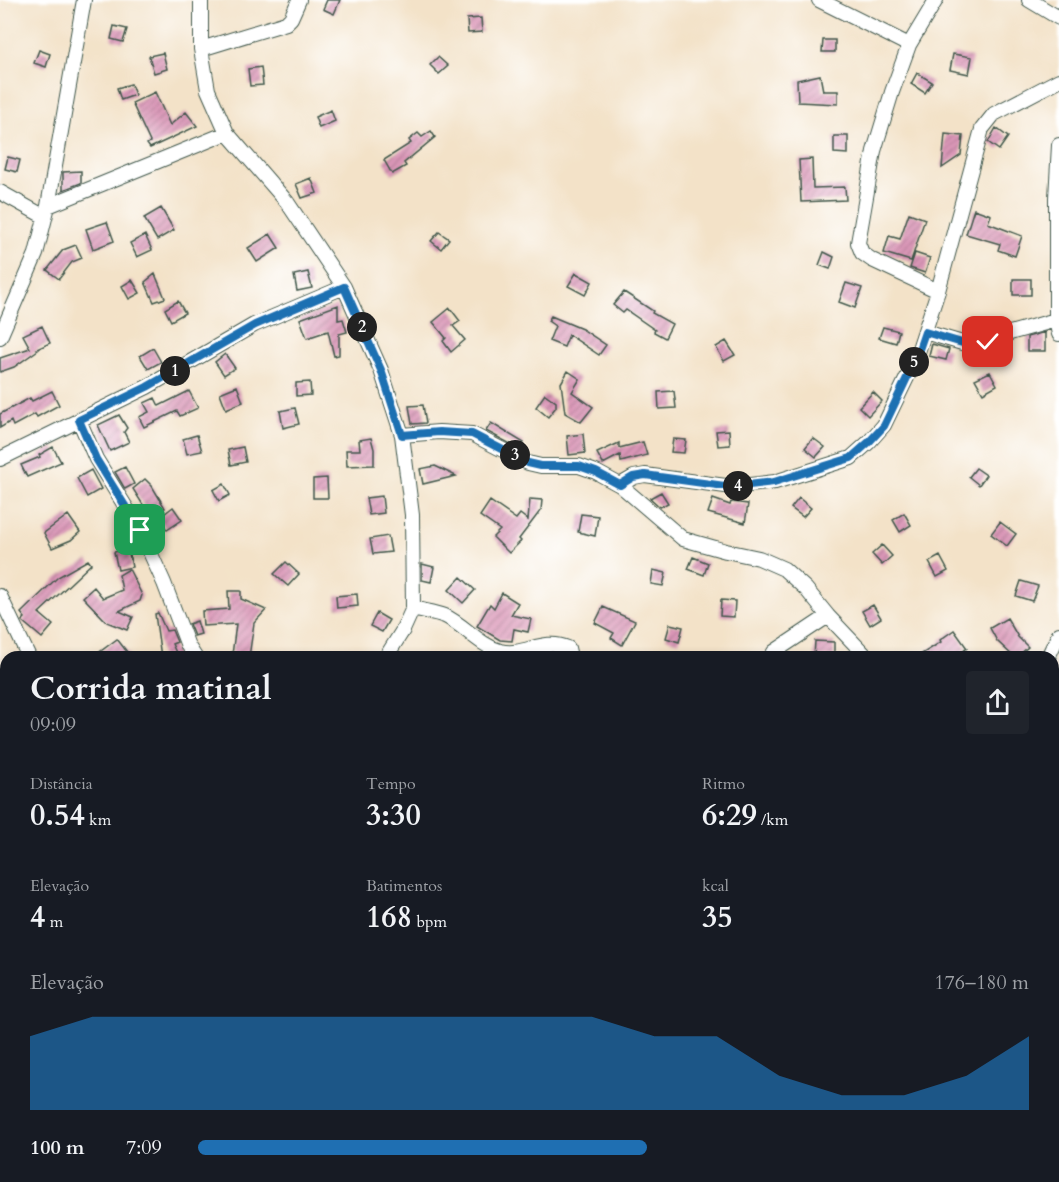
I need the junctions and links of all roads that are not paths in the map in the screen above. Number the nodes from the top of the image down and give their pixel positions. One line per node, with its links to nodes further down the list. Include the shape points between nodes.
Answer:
1 (84, 0): 14 (street)
2 (201, 0): 9 (street)
3 (299, 0): 9 (street, via 286,23)
4 (819, 0): 8 (street)
5 (936, 0): 8 (street)
6 (1029, 0): 7 (street)
7 (1059, 18)
8 (909, 45): 16 (street, via 874,150 858,243 862,253 872,260)
9 (201, 49): 11 (street, via 208,90)
10 (1059, 80): 16 (street, via 994,114 982,129)
11 (227, 133): 14 (street); 15 (street, via 287,202)
12 (1059, 145): 17 (street)
13 (0, 192): 14 (street)
14 (47, 211): 20 (street, via 36,254)
15 (344, 287): 21 (street, via 255,325 147,387); 22 (street, via 381,370)
16 (938, 291): 18 (street)
17 (1056, 320): 18 (street, via 979,345); 19 (street)
18 (925, 332): 24 (street, via 884,426 851,458 774,482 732,487 645,475)
19 (1059, 334)
20 (0, 337)
21 (79, 420): 23 (street); 29 (street, via 96,459 140,530)
22 (402, 435): 24 (street, via 472,434 528,463 579,466); 26 (street, via 412,515)
23 (0, 459)
24 (620, 485): 27 (street, via 683,539 759,558 784,569)
25 (0, 596): 28 (street)
26 (413, 608): 30 (street); 31 (street, via 445,616)
27 (828, 616): 34 (street); 35 (street)
28 (26, 651)
29 (191, 651)
30 (390, 651)
31 (499, 651)
32 (519, 651): 33 (street, via 557,643)
33 (569, 651)
34 (776, 651)
35 (861, 651)

